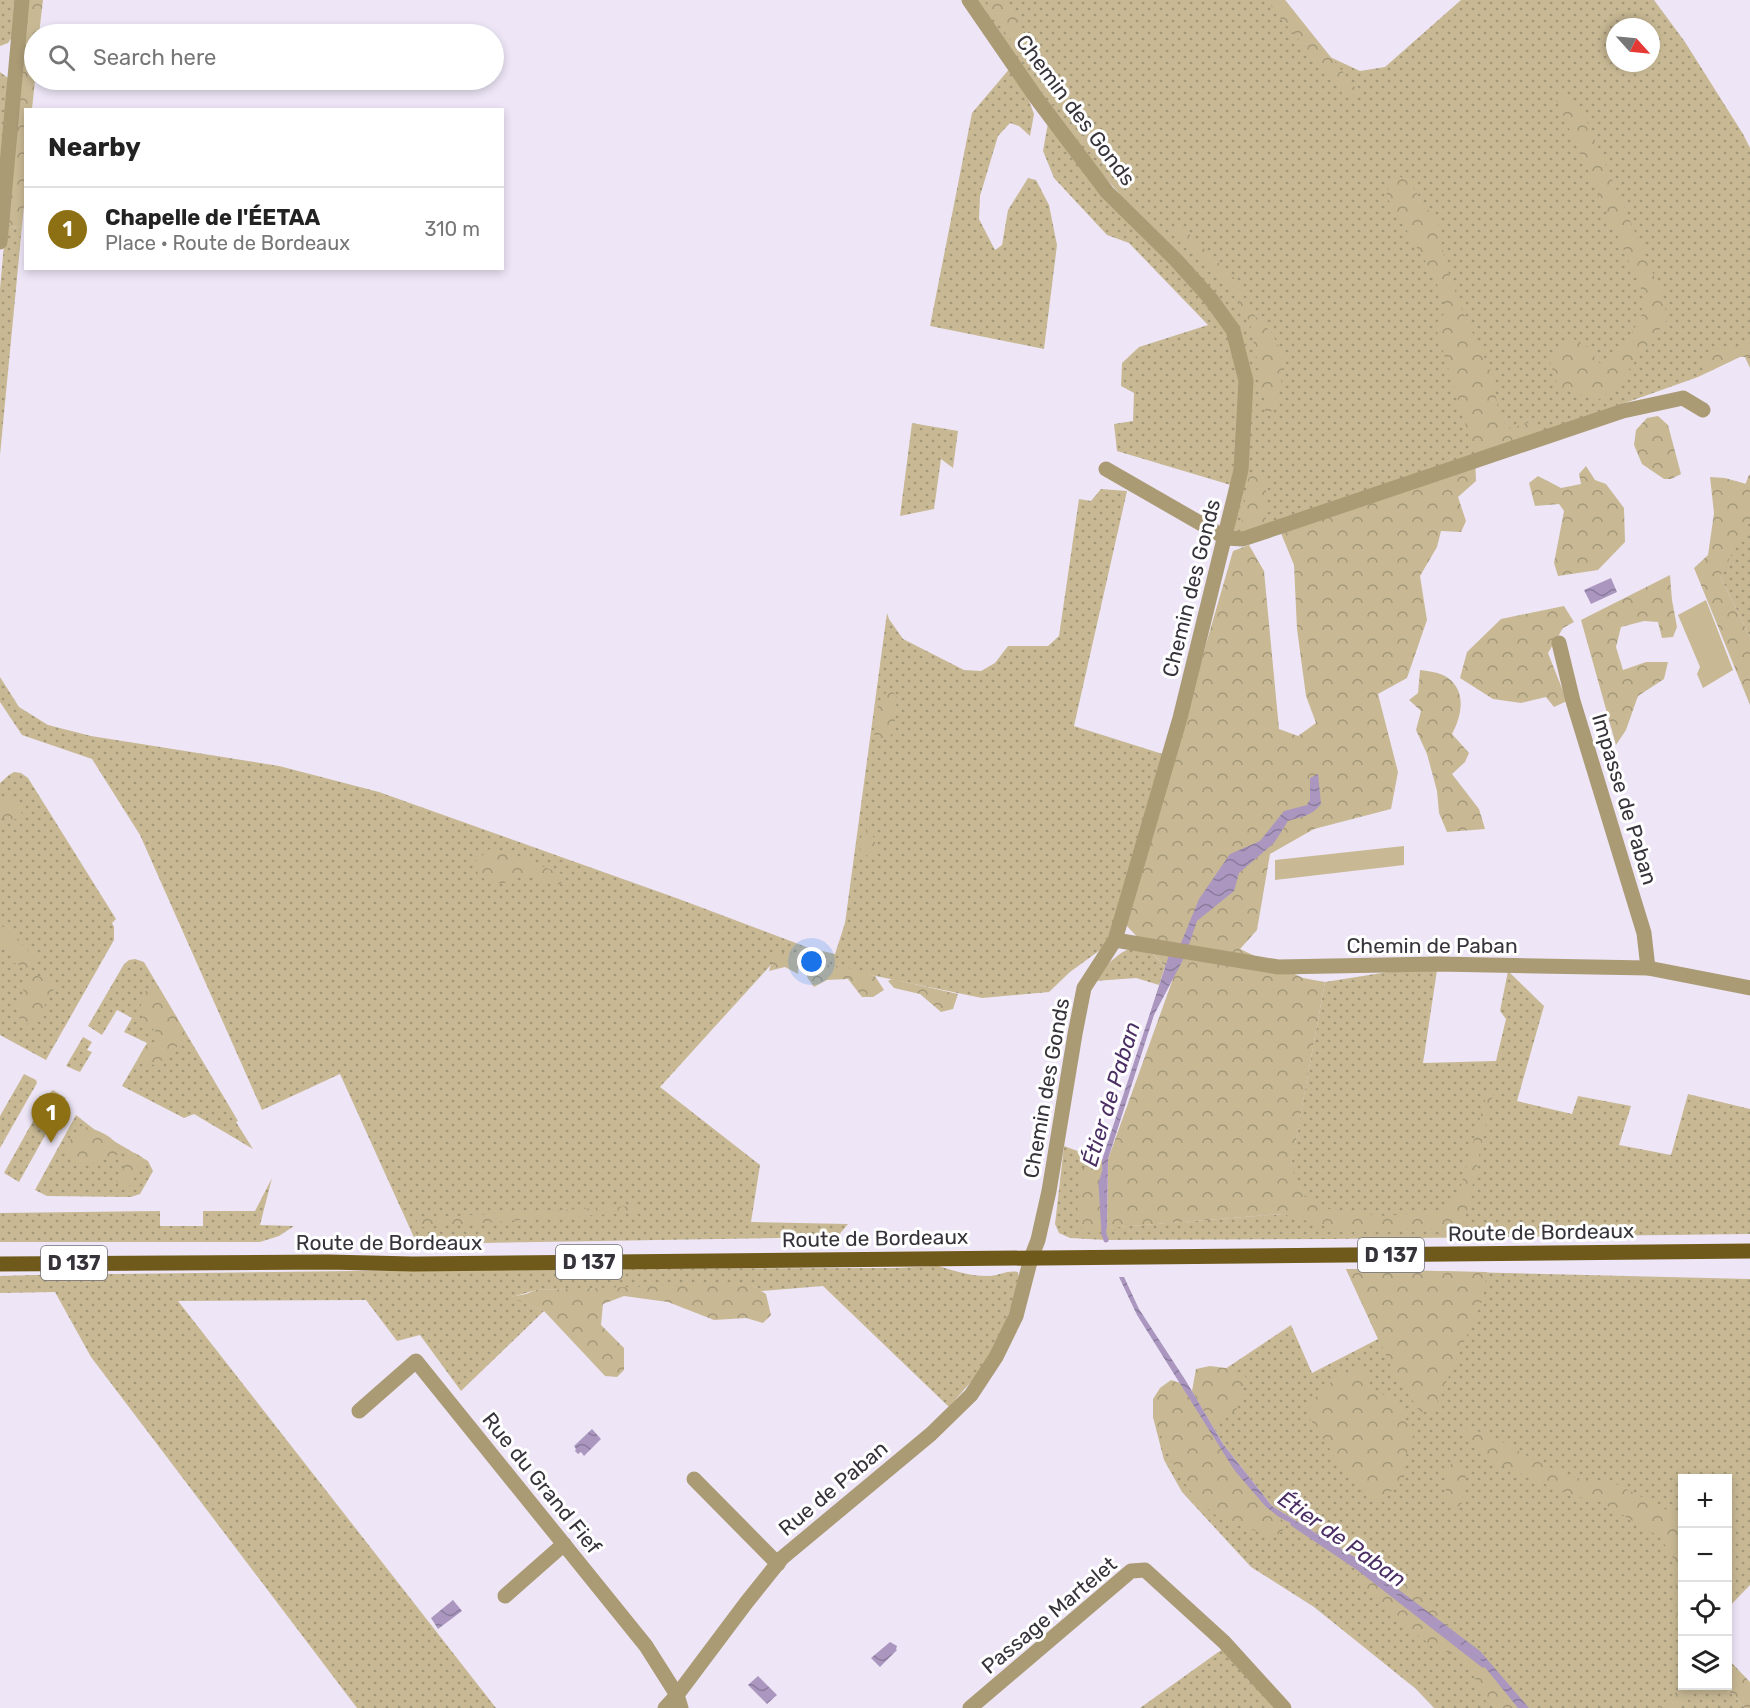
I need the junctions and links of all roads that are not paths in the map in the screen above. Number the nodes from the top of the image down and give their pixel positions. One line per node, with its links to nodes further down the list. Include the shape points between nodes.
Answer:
1 (22, 0): 3 (street)
2 (969, 0): 6 (street, Chemin des Gonds, via 1107,192 1176,260 1233,330 1246,381 1241,470)
3 (0, 242)
4 (1703, 410): 6 (street, via 1683,398 1623,411 1243,539)
5 (1106, 468): 6 (street)
6 (1226, 538): 8 (street, Chemin des Gonds, via 1180,718)
7 (1559, 643): 9 (street, Impasse de Paban, via 1644,933)
8 (1114, 940): 9 (street, Chemin de Paban, via 1278,968 1438,964); 12 (street, Chemin des Gonds, via 1084,988 1049,1191)
9 (1648, 968): 10 (street, Chemin de Paban)
10 (1750, 988)
11 (1750, 1251): 12 (main road, Route de Bordeaux / D 137)
12 (1031, 1258): 13 (main road, Route de Bordeaux / D 137); 14 (street, Chemin des Gonds)
13 (0, 1264)
14 (1016, 1316): 18 (street, Rue de Paban, via 971,1395)
15 (358, 1411): 17 (street, Rue du Grand Fief, via 416,1361)
16 (694, 1479): 18 (street)
17 (564, 1544): 19 (street); 20 (street, Rue du Grand Fief, via 646,1646)
18 (778, 1564): 20 (street, Rue de Paban, via 746,1603)
19 (505, 1596)
20 (679, 1701): 21 (street, Rue de Paban)
21 (665, 1708)
22 (970, 1708): 23 (street, Passage Martelet, via 1131,1571 1145,1570 1224,1642)
23 (1284, 1708)

